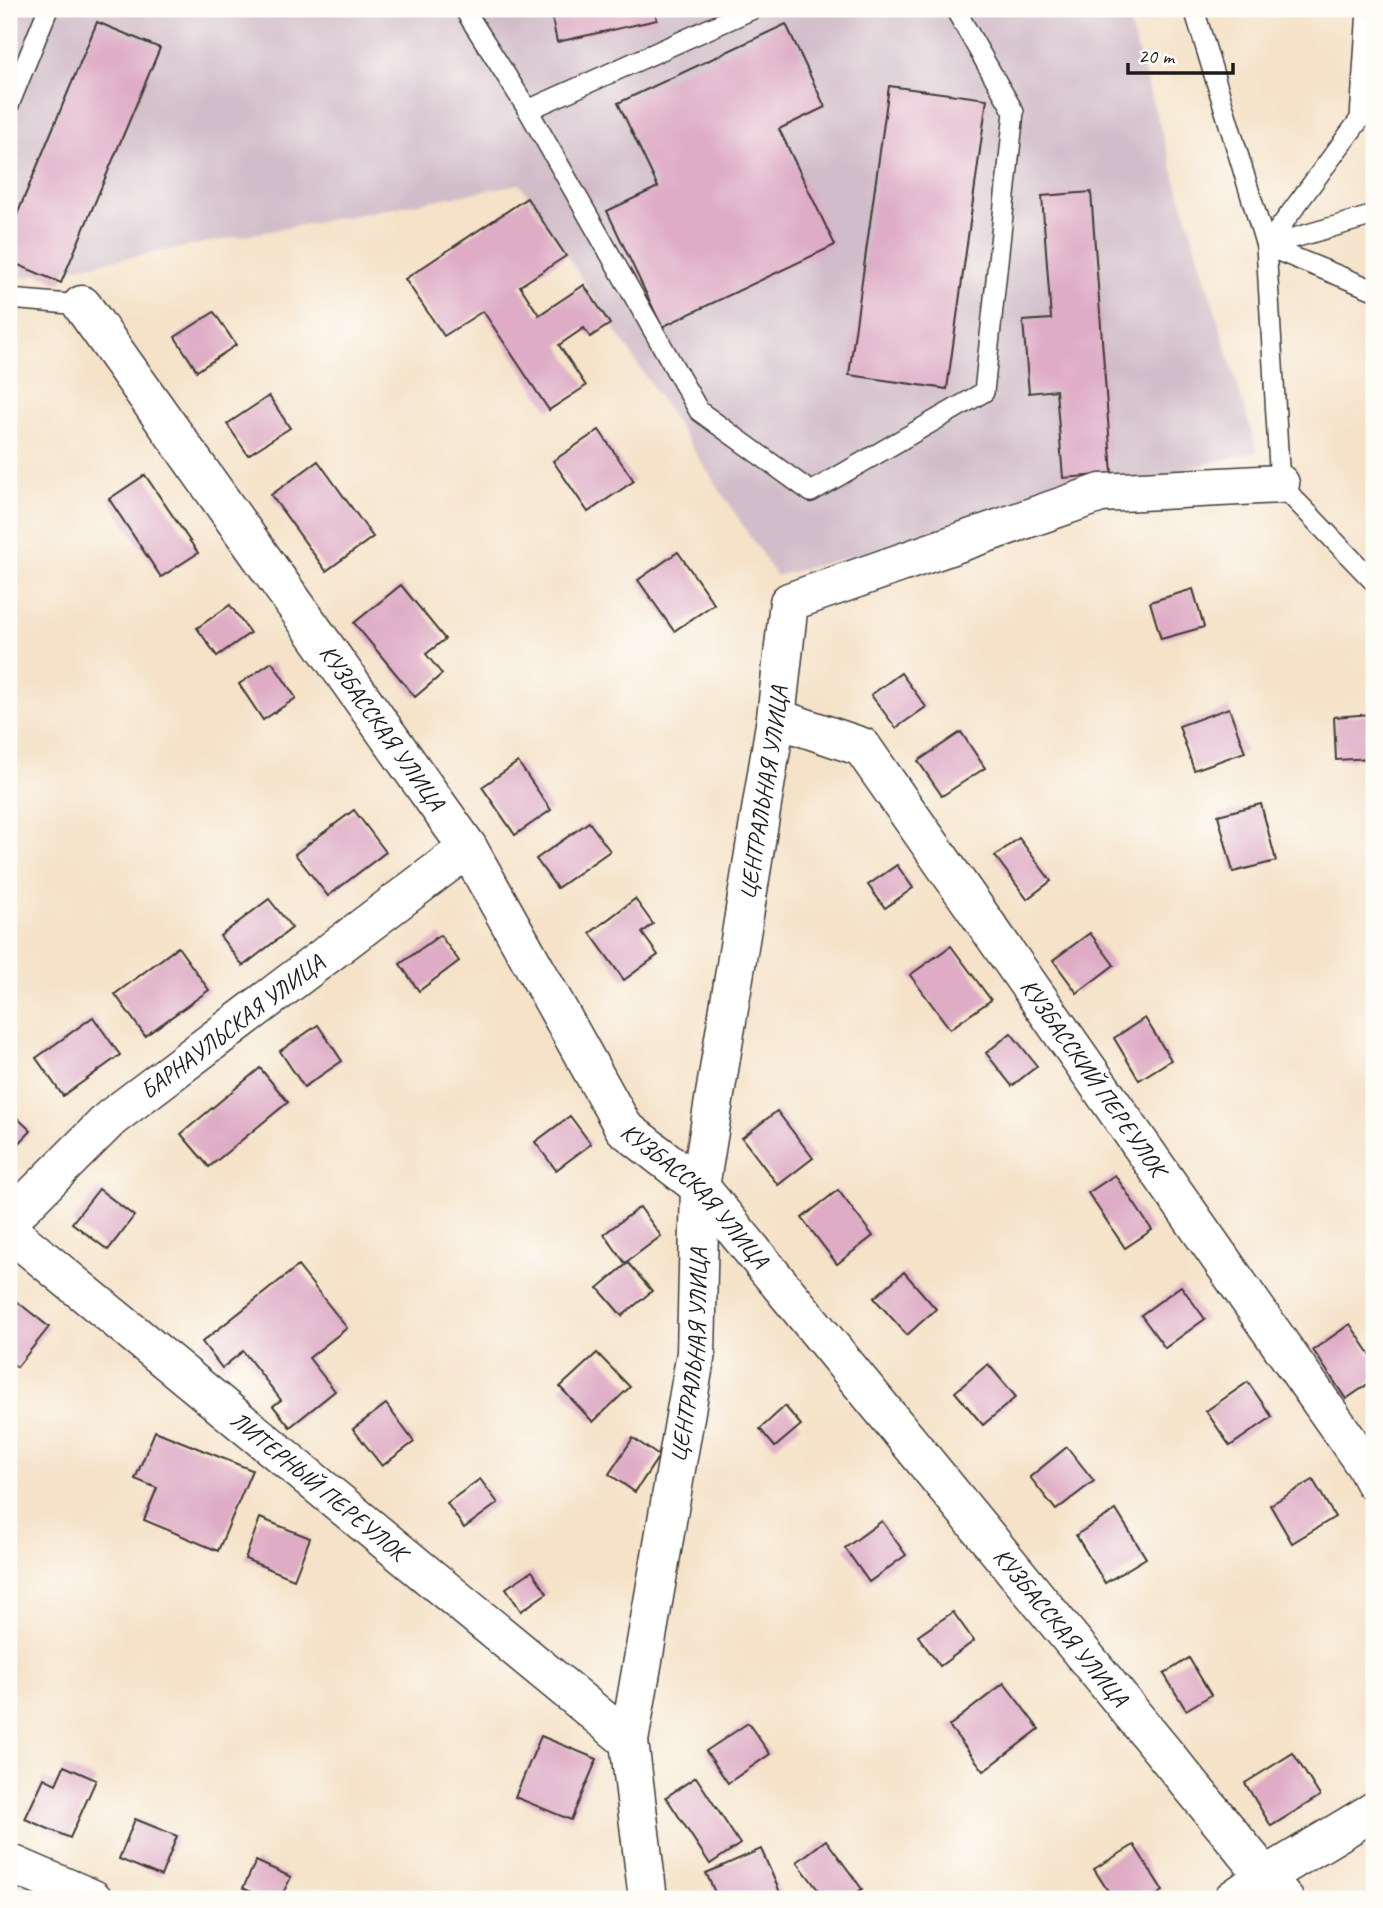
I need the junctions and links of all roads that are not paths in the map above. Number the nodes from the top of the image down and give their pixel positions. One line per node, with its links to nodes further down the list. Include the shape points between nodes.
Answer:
1 (48, 9): 7 (lane)
2 (464, 9): 8 (lane)
3 (753, 9): 8 (lane)
4 (955, 9): 8 (lane, via 1014,112 984,392 811,492 699,411)
5 (1194, 9): 10 (lane)
6 (1367, 9): 10 (lane, via 1360,119)
7 (9, 105)
8 (528, 110)
9 (1374, 215): 10 (lane)
10 (1266, 246): 11 (lane); 14 (lane)
11 (1374, 290)
12 (9, 299): 13 (lane)
13 (82, 305): 17 (street, КУЗБАССКАЯ УЛИЦА)
14 (1280, 484): 15 (lane); 16 (street, ЦЕНТРАЛЬНАЯ УЛИЦА, via 1101,494 789,602)
15 (1374, 582)
16 (776, 718): 18 (street, ЦЕНТРАЛЬНАЯ УЛИЦА); 21 (street, КУЗБАССКИЙ ПЕРЕУЛОК, via 862,747)
17 (468, 848): 18 (street, КУЗБАССКАЯ УЛИЦА, via 624,1128); 19 (street, БАРНАУЛЬСКАЯ УЛИЦА, via 111,1118)
18 (701, 1187): 22 (street, ЦЕНТРАЛЬНАЯ УЛИЦА, via 696,1353); 25 (street, КУЗБАССКАЯ УЛИЦА)
19 (9, 1220)
20 (9, 1231): 22 (street, ЛИТЕРНЫЙ ПЕРЕУЛОК)
21 (1374, 1482)
22 (629, 1741): 27 (street, ЦЕНТРАЛЬНАЯ УЛИЦА)
23 (1374, 1811): 25 (street)
24 (9, 1863): 26 (street)
25 (1275, 1887): 28 (street)
26 (93, 1899)
27 (648, 1899)
28 (1233, 1899)

